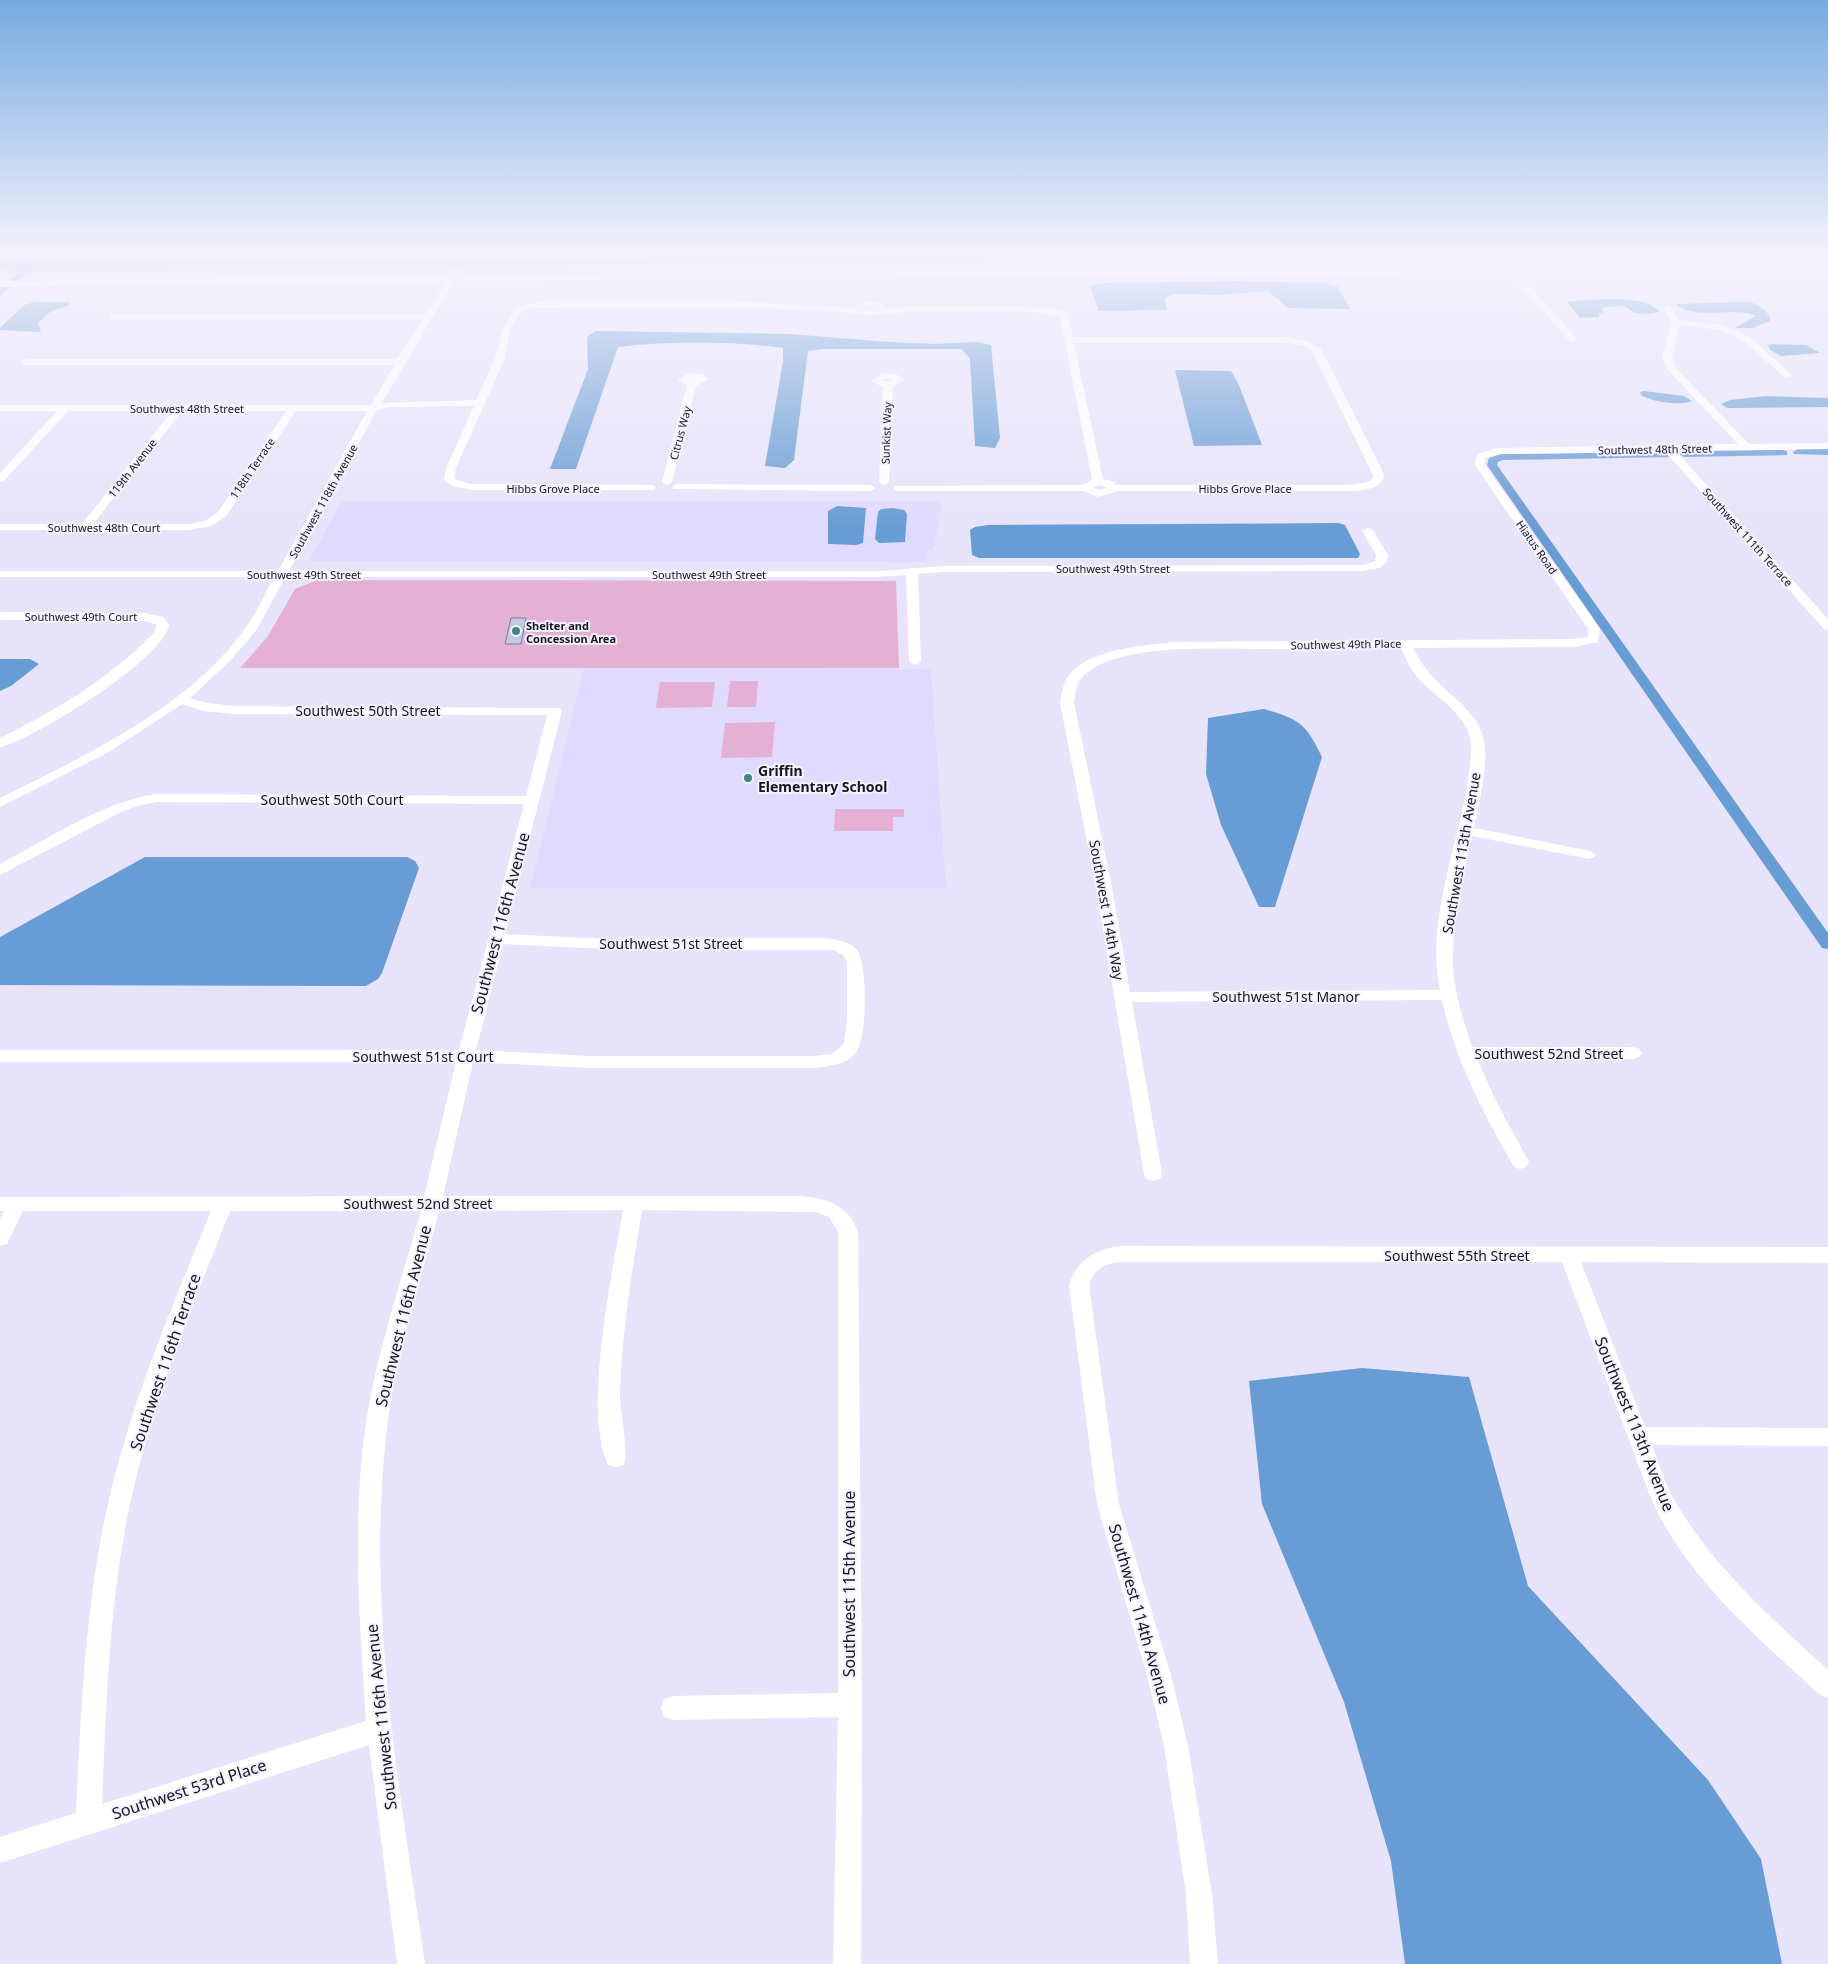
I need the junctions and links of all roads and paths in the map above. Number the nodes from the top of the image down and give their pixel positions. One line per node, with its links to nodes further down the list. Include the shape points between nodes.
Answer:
1 (410, 345): 8 (street, Southwest 118th Avenue)
2 (504, 345): 12 (street)
3 (1071, 345): 23 (street)
4 (1307, 345): 24 (street, via 1316,349 1379,474)
5 (1670, 345): 19 (street, via 1667,356 1672,369)
6 (1753, 345): 9 (street)
7 (26, 362): 8 (street)
8 (400, 362): 17 (street, Southwest 118th Avenue)
9 (1788, 376)
10 (692, 384): 28 (street, Citrus Way)
11 (888, 385): 29 (street, Sunkist Way)
12 (479, 407): 17 (street, Southwest 48th Street, via 384,411); 28 (street, Hibbs Grove Place, via 450,474 449,480 456,484 471,487)
13 (0, 408): 14 (street, Southwest 48th Street)
14 (65, 408): 15 (street, Southwest 48th Street); 22 (street)
15 (179, 408): 16 (street, Southwest 48th Street); 32 (street, 119th Avenue)
16 (293, 408): 17 (street, Southwest 48th Street); 30 (street, 118th Terrace, via 222,514)
17 (374, 408): 36 (street, Southwest 118th Avenue)
18 (1828, 446): 19 (street, Southwest 48th Street)
19 (1746, 447): 20 (street, Southwest 48th Street)
20 (1667, 448): 21 (street, Southwest 48th Street, via 1497,451); 38 (street, Southwest 111th Terrace)
21 (1482, 456): 39 (street, Hiatus Road, via 1479,464 1594,630)
22 (0, 479)
23 (1098, 482): 26 (street); 27 (street)
24 (1376, 482): 27 (street, Hibbs Grove Place, via 1350,488)
25 (871, 488): 28 (street, via 677,488 674,484); 29 (street, via 874,484)
26 (1086, 488): 27 (street, via 1098,494 1108,493); 29 (street)
27 (1114, 488)
28 (661, 489)
29 (889, 489)
30 (208, 524): 32 (street, Southwest 48th Court, via 189,527)
31 (0, 527): 32 (street, Southwest 48th Court)
32 (85, 527)
33 (1368, 531): 34 (street, Southwest 49th Street, via 1382,555 1376,566 1364,568)
34 (912, 570): 36 (street, Southwest 49th Street, via 877,574); 42 (street)
35 (0, 574): 36 (street, Southwest 49th Street)
36 (282, 574): 43 (street, Southwest 118th Avenue, via 244,638)
37 (0, 616): 45 (street, Southwest 49th Court, via 138,616 161,621 163,629 120,672 78,702)
38 (1828, 626)
39 (1594, 639): 40 (street, Southwest 49th Place, via 1575,643)
40 (1405, 644): 41 (street, Southwest 49th Place, via 1175,646 1136,650); 49 (street, Southwest 113th Avenue, via 1416,668 1466,717 1478,741)
41 (1100, 659): 54 (street, Southwest 114th Way, via 1083,670 1070,685 1067,703)
42 (915, 661)
43 (183, 700): 44 (street, Southwest 50th Street, via 224,710); 48 (street, Southwest 118th Avenue, via 115,744)
44 (556, 712): 46 (street, Southwest 116th Avenue)
45 (0, 744)
46 (532, 800): 47 (street, Southwest 50th Court, via 156,798); 52 (street, Southwest 116th Avenue)
47 (134, 802): 51 (street)
48 (0, 803)
49 (1467, 831): 50 (street); 53 (street, Southwest 113th Avenue, via 1447,923 1445,960)
50 (1590, 856)
51 (0, 870)
52 (496, 939): 57 (street, Southwest 51st Street, via 607,944 821,943 845,948 855,963 855,1028 854,1043); 59 (street, Southwest 116th Avenue)
53 (1450, 994): 54 (street, Southwest 51st Manor); 55 (street, Southwest 113th Avenue)
54 (1122, 997): 61 (street, Southwest 114th Way)
55 (1466, 1053): 56 (street, Southwest 52nd Street); 60 (street, Southwest 113th Avenue, via 1487,1104)
56 (1633, 1053)
57 (844, 1055): 59 (street, Southwest 51st Court, via 814,1062 589,1062 521,1056)
58 (0, 1056): 59 (street, Southwest 51st Court)
59 (466, 1056): 62 (street, Southwest 116th Avenue)
60 (1520, 1162)
61 (1153, 1174)
62 (432, 1203): 64 (street, Southwest 52nd Street); 65 (street, Southwest 52nd Street); 77 (street, Southwest 116th Avenue, via 388,1366 374,1445 368,1569)
63 (9, 1204): 64 (street, Southwest 52nd Street); 67 (street)
64 (223, 1204): 78 (street, Southwest 116th Terrace, via 148,1401 119,1504 104,1591 94,1679)
65 (633, 1205): 66 (street, Southwest 52nd Street, via 805,1203); 73 (street, via 609,1393 610,1432)
66 (835, 1209): 75 (street, Southwest 115th Avenue, via 843,1217 848,1232)
67 (0, 1239)
68 (1828, 1255): 69 (street, Southwest 55th Street)
69 (1569, 1256): 70 (street, Southwest 55th Street, via 1119,1254 1102,1257); 71 (street, Southwest 113th Avenue)
70 (1088, 1266): 82 (street, Southwest 114th Avenue, via 1079,1285 1108,1504 1159,1675 1176,1746 1199,1894)
71 (1638, 1436): 72 (street); 74 (street, Southwest 113th Avenue, via 1663,1501 1697,1555 1748,1614)
72 (1828, 1437)
73 (616, 1458)
74 (1828, 1686)
75 (850, 1705): 76 (street); 81 (street, Southwest 115th Avenue)
76 (674, 1708)
77 (379, 1729): 78 (street, Southwest 53rd Place); 80 (street, Southwest 116th Avenue)
78 (89, 1821): 79 (street, Southwest 53rd Place)
79 (0, 1850)
80 (411, 1964)
81 (847, 1964)
82 (1204, 1964)

